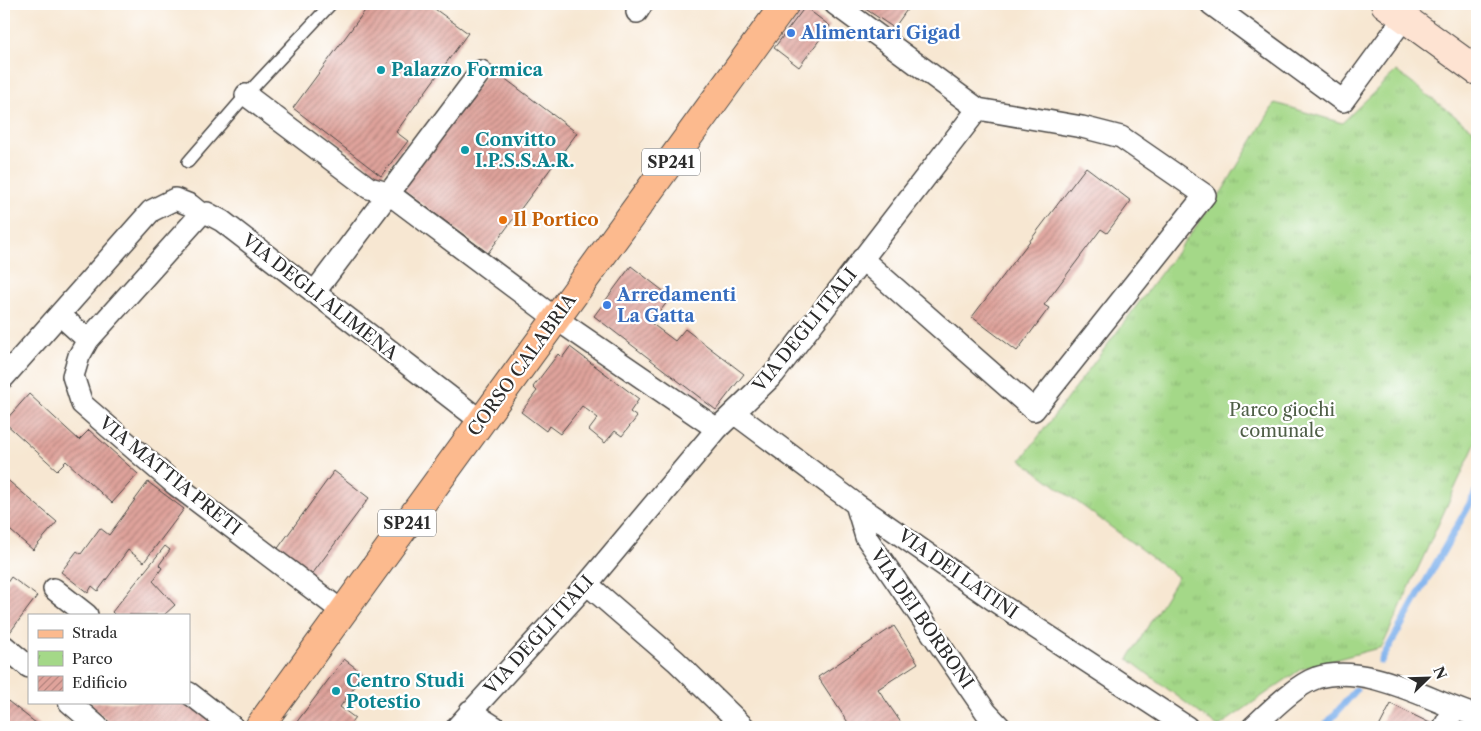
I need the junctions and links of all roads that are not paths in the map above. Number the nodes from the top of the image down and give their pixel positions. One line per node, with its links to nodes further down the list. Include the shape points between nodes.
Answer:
1 (331, 4): 8 (lane)
2 (785, 4): 16 (main road, CORSO CALABRIA / SP241)
3 (835, 4): 9 (street)
4 (1211, 4): 5 (street, via 1343,101)
5 (1395, 11): 7 (street)
6 (481, 71): 11 (street)
7 (1477, 71)
8 (246, 95): 10 (lane); 11 (street, via 370,188)
9 (978, 109): 13 (street, VIA DEGLI ITALI); 13 (street, via 1120,136 1205,196 1034,410)
10 (188, 162)
11 (388, 193): 14 (street); 16 (street)
12 (201, 214): 14 (street, VIA DEGLI ALIMENA, via 207,213 222,222); 15 (street, VIA DEGLI ALIMENA, via 190,205 175,200 151,211); 17 (street, VIA MATTIA PRETI)
13 (862, 260): 19 (street, VIA DEGLI ITALI, via 774,374)
14 (314, 293): 20 (street, VIA DEGLI ALIMENA)
15 (60, 315): 17 (street); 18 (street)
16 (555, 318): 20 (main road, CORSO CALABRIA / SP241); 21 (street)
17 (88, 340): 25 (street, VIA MATTIA PRETI, via 73,376 82,404 176,485)
18 (4, 377)
19 (734, 413): 21 (street, VIA DEGLI ITALI); 22 (street, VIA DEI LATINI)
20 (481, 421): 25 (main road, CORSO CALABRIA / SP241)
21 (717, 429): 23 (street, VIA DEGLI ITALI)
22 (856, 504): 40 (street, VIA DEI BORBONI, via 866,537 986,712); 41 (street, VIA DEI LATINI, via 995,601)
23 (587, 584): 31 (street, VIA DEGLI ITALI); 39 (street, via 676,661)
24 (54, 589): 26 (street)
25 (343, 612): 36 (main road, CORSO CALABRIA / SP241)
26 (86, 614)
27 (7, 655): 28 (street)
28 (28, 666)
29 (190, 694): 35 (street)
30 (71, 704): 34 (street)
31 (470, 711): 37 (street, VIA DEGLI ITALI); 38 (street)
32 (1477, 716): 33 (street)
33 (1449, 718): 42 (street, via 1387,682 1347,674 1315,678 1281,701)
34 (98, 727)
35 (234, 727)
36 (259, 727)
37 (456, 727)
38 (495, 727)
39 (744, 727)
40 (1000, 727)
41 (1187, 727)
42 (1253, 727)

